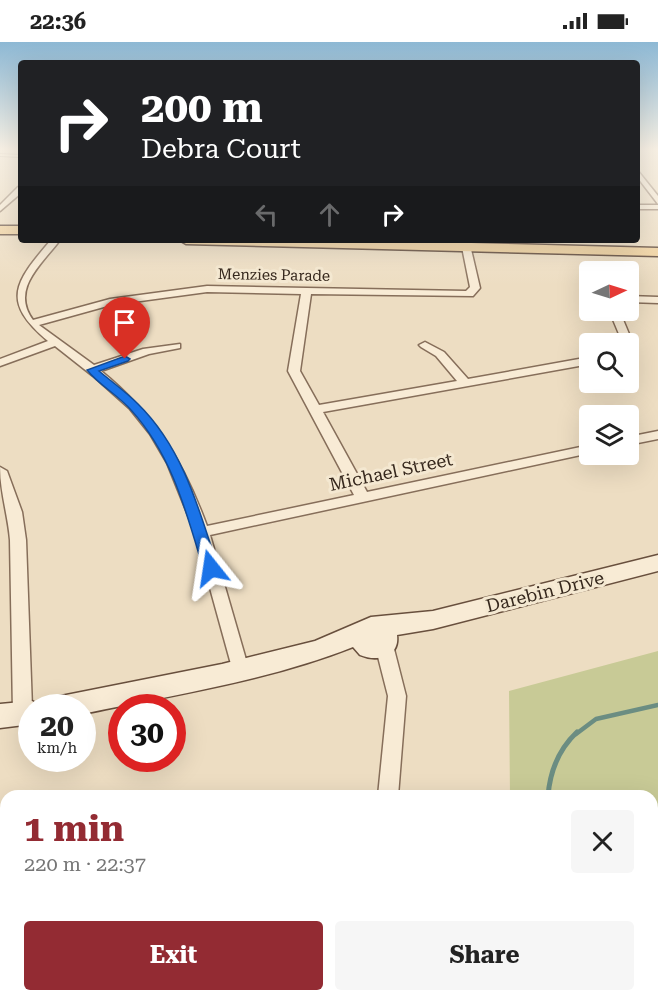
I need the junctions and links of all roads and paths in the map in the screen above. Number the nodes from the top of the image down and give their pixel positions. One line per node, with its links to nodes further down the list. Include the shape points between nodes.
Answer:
1 (15, 195): 4 (street)
2 (640, 207): 3 (street)
3 (658, 207)
4 (0, 208)
5 (0, 230): 6 (main road)
6 (18, 230)
7 (0, 236): 8 (main road)
8 (18, 236)
9 (53, 243): 18 (street, via 17,293 20,311)
10 (332, 243): 13 (main road)
11 (542, 243): 12 (main road)
12 (658, 246)
13 (467, 248): 14 (main road); 15 (street, Menzies Parade, via 475,288 469,294)
14 (658, 252)
15 (308, 290): 18 (street, Menzies Parade, via 161,293 84,308); 26 (street, via 294,371)
16 (639, 299): 17 (street)
17 (658, 300)
18 (31, 324): 19 (street)
19 (56, 342): 23 (street); 24 (street)
20 (425, 345): 25 (street, via 440,354)
21 (176, 346): 24 (street, via 147,351)
22 (579, 362): 25 (street)
23 (0, 363)
24 (92, 370): 32 (street, via 135,407 163,444 182,479)
25 (465, 383): 26 (street)
26 (314, 410): 31 (street)
27 (655, 439): 28 (street)
28 (639, 440)
29 (579, 451): 31 (street, Michael Street)
30 (0, 471): 36 (street, via 15,512 18,540)
31 (363, 498): 32 (street, Michael Street)
32 (201, 532): 35 (street)
33 (658, 563): 34 (street, Darebin Drive, via 433,620)
34 (375, 640): 35 (street, Darebin Drive); 38 (street, via 390,673 397,704)
35 (240, 670): 37 (street, Darebin Drive)
36 (18, 694)
37 (96, 700)
38 (389, 790)

